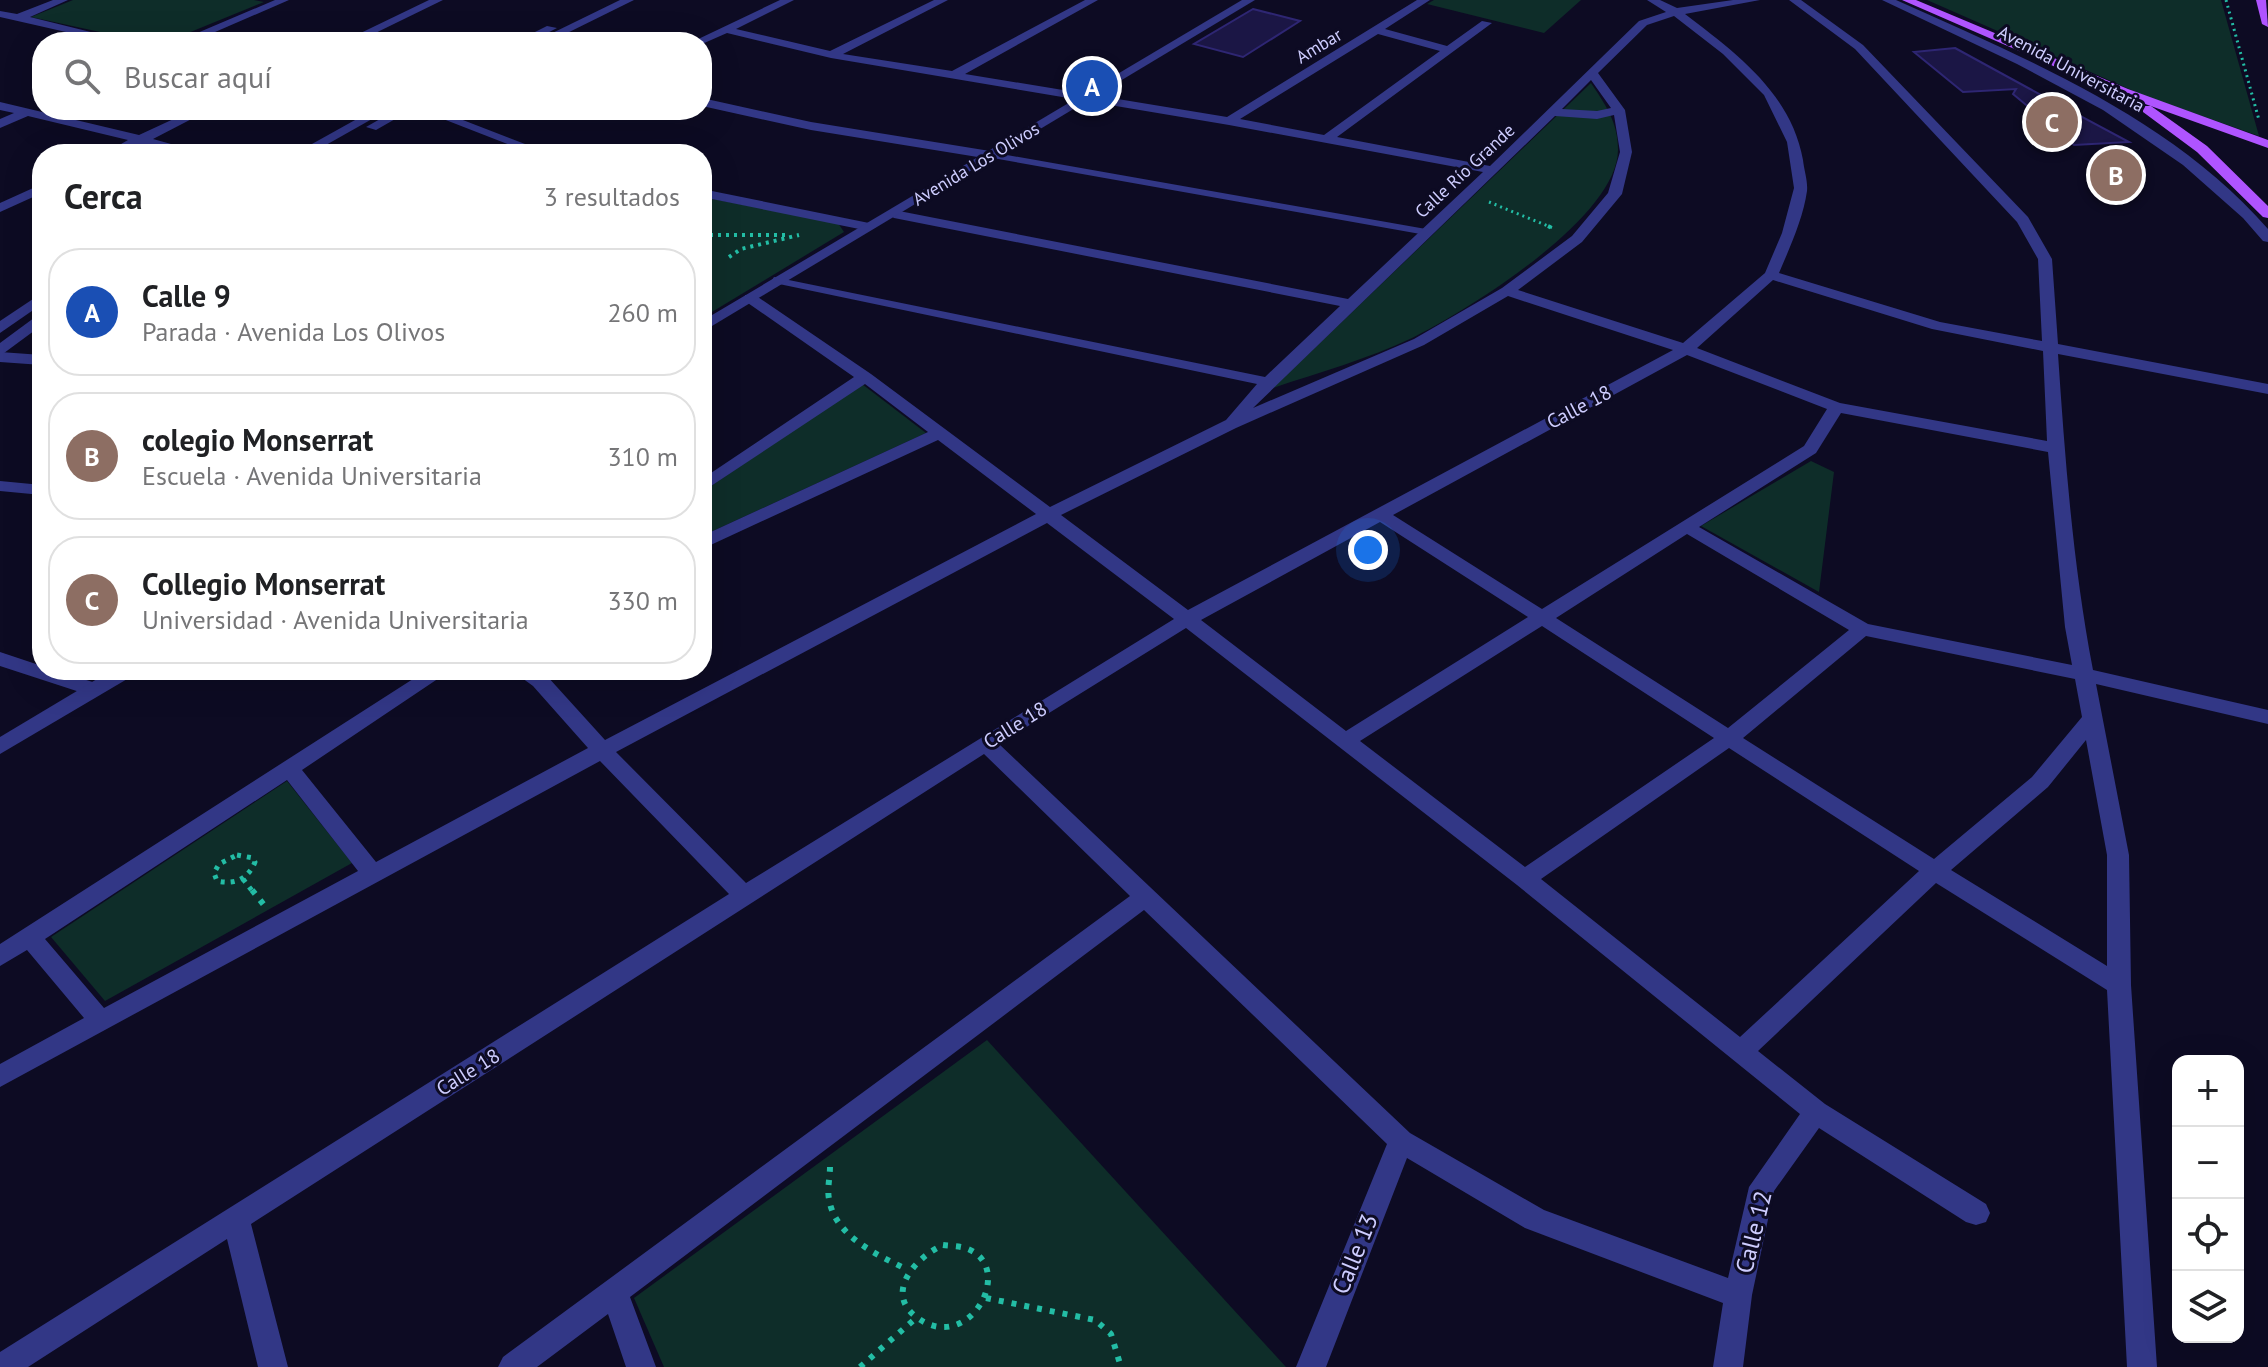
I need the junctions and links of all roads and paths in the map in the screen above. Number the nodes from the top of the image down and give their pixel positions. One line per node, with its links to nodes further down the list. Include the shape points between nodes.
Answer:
1 (63, 0): 20 (street)
2 (438, 0): 27 (street)
3 (609, 0): 28 (street)
4 (629, 0): 29 (street)
5 (789, 0): 23 (street)
6 (943, 0): 34 (street)
7 (1093, 0): 36 (street)
8 (1250, 0): 38 (street, Avenida Los Olivos)
9 (1425, 0): 24 (street, Ambar)
10 (1652, 0): 18 (street, Calle 18)
11 (1755, 0): 18 (street, Calle Río Grande)
12 (1794, 0): 87 (street, via 1859,47 2023,220 2045,259)
13 (1887, 0): 33 (street, Avenida Universitaria)
14 (1907, 0): 31 (main road, Avenida Universitaria)
15 (2226, 0): 51 (path)
16 (2261, 0): 22 (main road)
17 (277, 1): 26 (street)
18 (1676, 12): 35 (street, Calle Río Grande, via 1643,23); 78 (street, Calle 18, via 1769,93 1793,142 1801,188)
19 (0, 14): 20 (street)
20 (18, 18): 25 (street)
21 (1486, 23): 32 (street)
22 (2268, 24)
23 (724, 29): 30 (street); 34 (street)
24 (1379, 31): 32 (street); 50 (street, Ambar)
25 (80, 32)
26 (205, 32)
27 (369, 32)
28 (542, 32)
29 (561, 32)
30 (712, 35)
31 (2017, 47): 33 (main road); 37 (main road, Avenida Universitaria)
32 (1449, 50): 53 (street)
33 (2003, 52): 65 (street, Avenida Universitaria, via 2148,132)
34 (831, 55): 36 (street)
35 (1593, 74): 41 (street); 43 (street, Calle Río Grande)
36 (954, 75): 38 (street)
37 (2124, 92): 60 (main road, Avenida Universitaria); 68 (main road, via 2202,149)
38 (1087, 98): 50 (street); 61 (street, Avenida Los Olivos)
39 (712, 104): 61 (street)
40 (0, 106): 42 (street)
41 (1619, 110): 43 (street, via 1589,115); 76 (street, via 1626,152 1615,194)
42 (27, 112): 44 (street); 52 (street)
43 (1554, 112): 62 (street, Calle Río Grande)
44 (32, 113)
45 (59, 120): 54 (street)
46 (182, 120): 54 (street)
47 (363, 120): 57 (street)
48 (386, 120): 58 (street)
49 (453, 120): 59 (street)
50 (1229, 121): 53 (street)
51 (2259, 121)
52 (0, 124)
53 (1326, 139): 62 (street)
54 (139, 140): 55 (street); 56 (street)
55 (131, 144)
56 (157, 144)
57 (319, 144)
58 (342, 144)
59 (516, 144)
60 (2268, 144)
61 (990, 155): 69 (street, Avenida Los Olivos); 71 (lane)
62 (1493, 170): 64 (street, Calle Río Grande)
63 (32, 193): 67 (street)
64 (1468, 193): 71 (street, Calle Río Grande); 76 (path)
65 (2223, 193): 68 (main road); 75 (street, Avenida Universitaria)
66 (712, 195): 70 (street)
67 (0, 208)
68 (2266, 212)
69 (894, 214): 70 (street, Avenida Los Olivos); 83 (street)
70 (869, 227): 79 (street, Avenida Los Olivos)
71 (1426, 232): 83 (street, Calle Río Grande)
72 (807, 233): 74 (path)
73 (712, 235): 74 (path)
74 (796, 236): 77 (path, via 741,249)
75 (2268, 238)
76 (1577, 239): 80 (street)
77 (729, 257)
78 (1771, 275): 87 (street, via 1937,326); 88 (street, Calle 18)
79 (779, 280): 81 (street, Avenida Los Olivos); 93 (street)
80 (1507, 291): 88 (street); 96 (street, via 1419,342)
81 (750, 298): 84 (street, Avenida Los Olivos); 92 (street)
82 (32, 304): 86 (street)
83 (1353, 304): 93 (street, Calle Río Grande)
84 (712, 321)
85 (32, 325): 89 (street)
86 (0, 328)
87 (2048, 348): 94 (street); 98 (street)
88 (1686, 349): 95 (street); 102 (street, Calle 18)
89 (0, 351)
90 (0, 357): 91 (street)
91 (32, 359)
92 (865, 377): 97 (street); 99 (street)
93 (1268, 382): 96 (street, Calle Río Grande)
94 (2268, 389)
95 (1836, 407): 98 (street); 104 (street, via 1810,449)
96 (1230, 424): 103 (street)
97 (940, 433): 103 (street); 105 (street)
98 (2056, 448): 111 (street)
99 (712, 480)
100 (0, 486): 101 (street)
101 (32, 489)
102 (1378, 513): 106 (street); 107 (street, Calle 18)
103 (1046, 516): 107 (street); 123 (street)
104 (1687, 527): 106 (street); 108 (street)
105 (712, 538)
106 (1541, 615): 119 (street); 120 (street)
107 (1187, 619): 120 (street); 121 (street, Calle 18)
108 (1862, 629): 111 (street); 119 (street)
109 (0, 659): 110 (street)
110 (32, 669)
111 (2083, 674): 117 (street); 118 (street)
112 (64, 680): 116 (street)
113 (111, 680): 116 (street)
114 (425, 680): 124 (street)
115 (538, 680): 123 (street)
116 (95, 690): 122 (street)
117 (2268, 717)
118 (2092, 718): 126 (street, via 2040,782); 133 (street, via 2118,855)
119 (1729, 738): 126 (street); 128 (street)
120 (1344, 742): 128 (street)
121 (985, 743): 129 (street, Calle 18); 130 (street)
122 (0, 747)
123 (602, 750): 127 (street); 129 (street)
124 (289, 768): 127 (street); 131 (street)
125 (216, 869): 125 (path, via 237,855 249,855 255,862 251,872 233,883 217,881)
126 (1933, 872): 133 (street); 135 (street)
127 (373, 874): 134 (street)
128 (1525, 879): 135 (street)
129 (745, 896): 141 (street, Calle 18)
130 (1146, 896): 138 (street); 143 (street)
131 (30, 937): 132 (street); 134 (street)
132 (0, 956)
133 (2119, 985): 155 (street)
134 (101, 1021): 136 (street)
135 (1740, 1052): 137 (street)
136 (0, 1076)
137 (1816, 1112): 140 (street); 144 (street, Calle 12, via 1762,1187)
138 (1401, 1141): 144 (street, via 1535,1219); 153 (street, Calle 13)
139 (830, 1163): 142 (path, via 829,1200 838,1224 874,1254)
140 (1976, 1213)
141 (236, 1219): 147 (street, Calle 18); 148 (street)
142 (908, 1270): 145 (path, via 929,1250 958,1245 971,1250 987,1270); 146 (path, via 903,1295)
143 (614, 1292): 149 (street); 150 (street)
144 (1738, 1295): 154 (street, Calle 12)
145 (986, 1298): 146 (path, via 979,1310 955,1325 927,1325); 152 (path, via 1095,1320 1111,1334)
146 (916, 1318): 151 (path)
147 (2, 1367)
148 (273, 1367)
149 (513, 1367)
150 (641, 1367)
151 (860, 1367)
152 (1121, 1367)
153 (1311, 1367)
154 (1728, 1367)
155 (2142, 1367)

